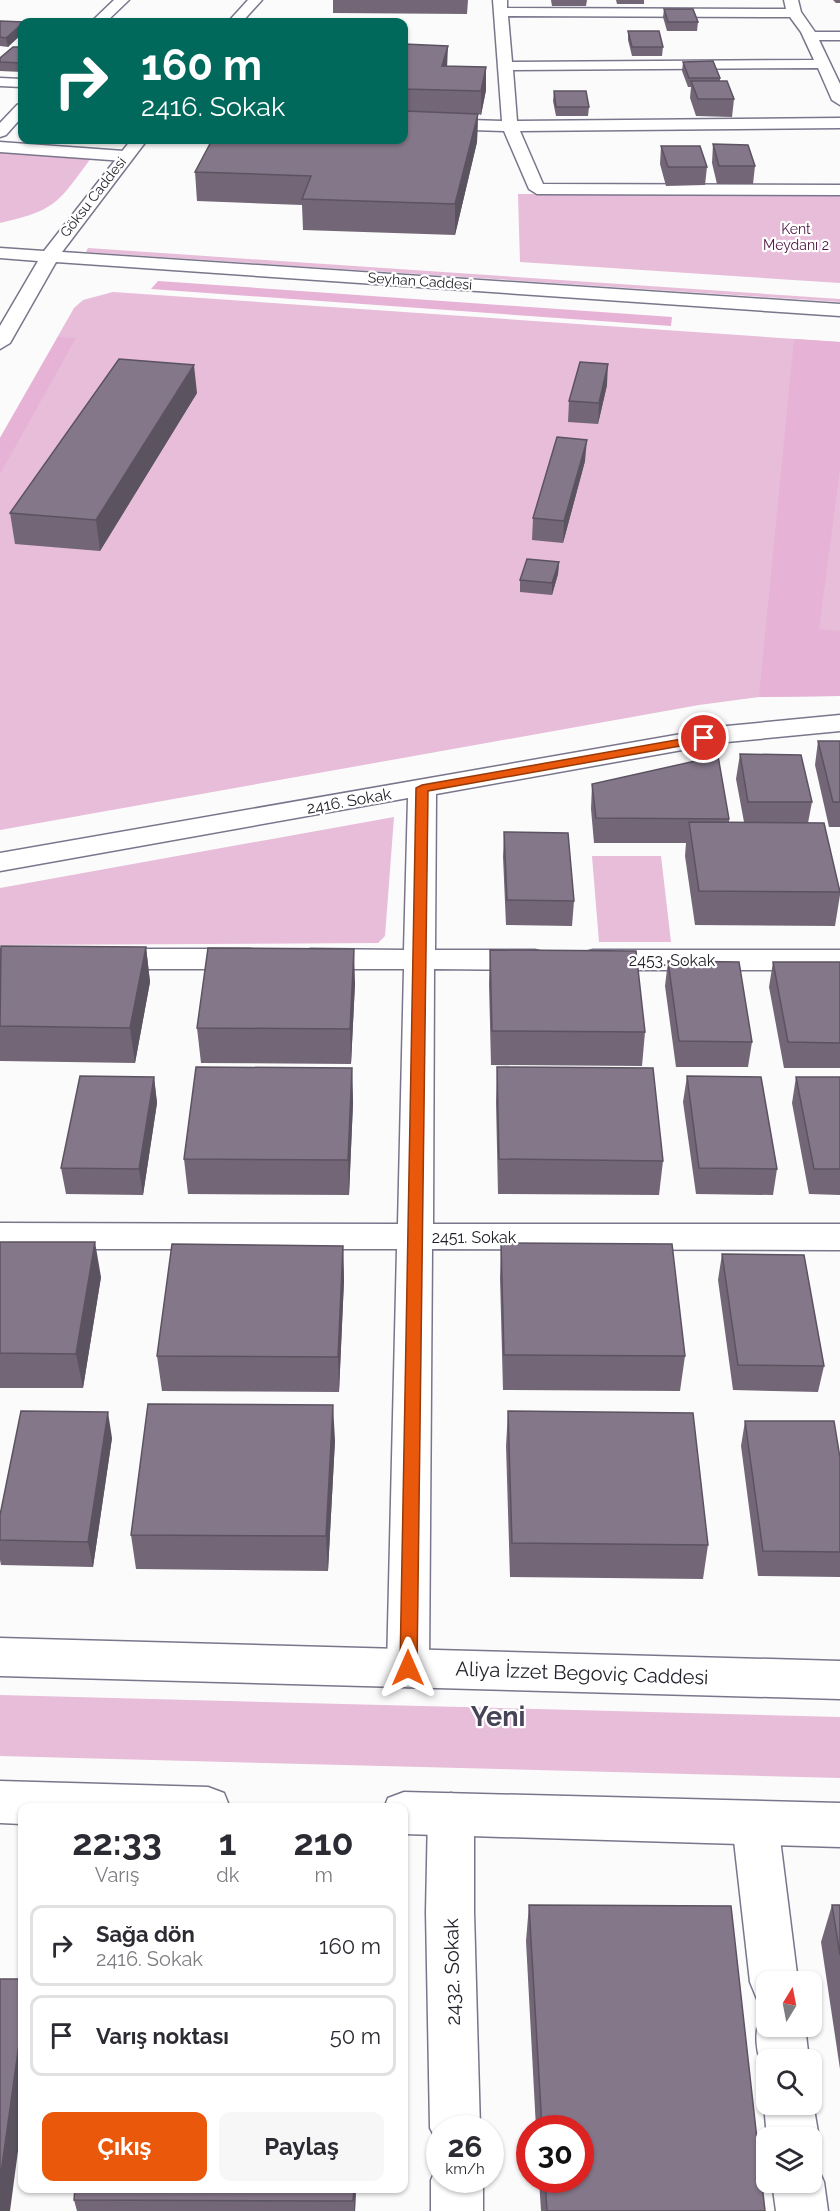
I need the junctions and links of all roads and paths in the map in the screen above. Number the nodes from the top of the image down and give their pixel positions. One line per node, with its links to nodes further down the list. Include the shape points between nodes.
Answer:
1 (122, 0): 5 (street)
2 (255, 0): 6 (street)
3 (501, 6): 4 (street); 10 (street)
4 (793, 7): 7 (street)
5 (102, 18)
6 (239, 18)
7 (810, 36): 8 (street); 9 (street)
8 (840, 36)
9 (823, 64): 10 (street); 13 (street)
10 (505, 66): 17 (street)
11 (0, 82): 12 (street)
12 (18, 83)
13 (839, 95)
14 (18, 112): 18 (street)
15 (408, 123): 17 (street)
16 (840, 123): 17 (street)
17 (510, 126): 22 (street, via 537,189)
18 (0, 132)
19 (135, 144): 21 (street, Göksu Caddesi)
20 (0, 147): 21 (street)
21 (124, 156): 24 (street, Göksu Caddesi)
22 (840, 190)
23 (0, 237): 24 (street, Seyhan Caddesi)
24 (54, 248): 25 (street, Seyhan Caddesi); 26 (street, Seyhan Caddesi); 27 (street, Seyhan Caddesi); 28 (street, Göksu Caddesi)
25 (0, 253)
26 (840, 293)
27 (840, 310)
28 (0, 343)
29 (840, 723): 30 (street, 2416. Sokak, via 728,734)
30 (422, 788): 31 (street, 2416. Sokak); 33 (street)
31 (0, 862)
32 (72, 959): 33 (street, 2453. Sokak)
33 (419, 960): 34 (street, 2453. Sokak); 36 (street)
34 (840, 960)
35 (0, 1236): 36 (street, 2451. Sokak)
36 (415, 1237): 37 (street, 2451. Sokak); 39 (street)
37 (840, 1237)
38 (0, 1657): 39 (street, Aliya İzzet Begoviç Caddesi)
39 (408, 1668): 40 (street, Aliya İzzet Begoviç Caddesi)
40 (840, 1680)
41 (0, 1802): 42 (street)
42 (35, 1803)
43 (408, 1813): 44 (street)
44 (451, 1815): 45 (street); 48 (street, 2432. Sokak)
45 (755, 1823): 46 (street); 47 (street)
46 (840, 1825)
47 (773, 1971)
48 (455, 2115)
49 (456, 2193): 51 (street)
50 (800, 2193): 52 (street)
51 (457, 2211)
52 (802, 2211)

